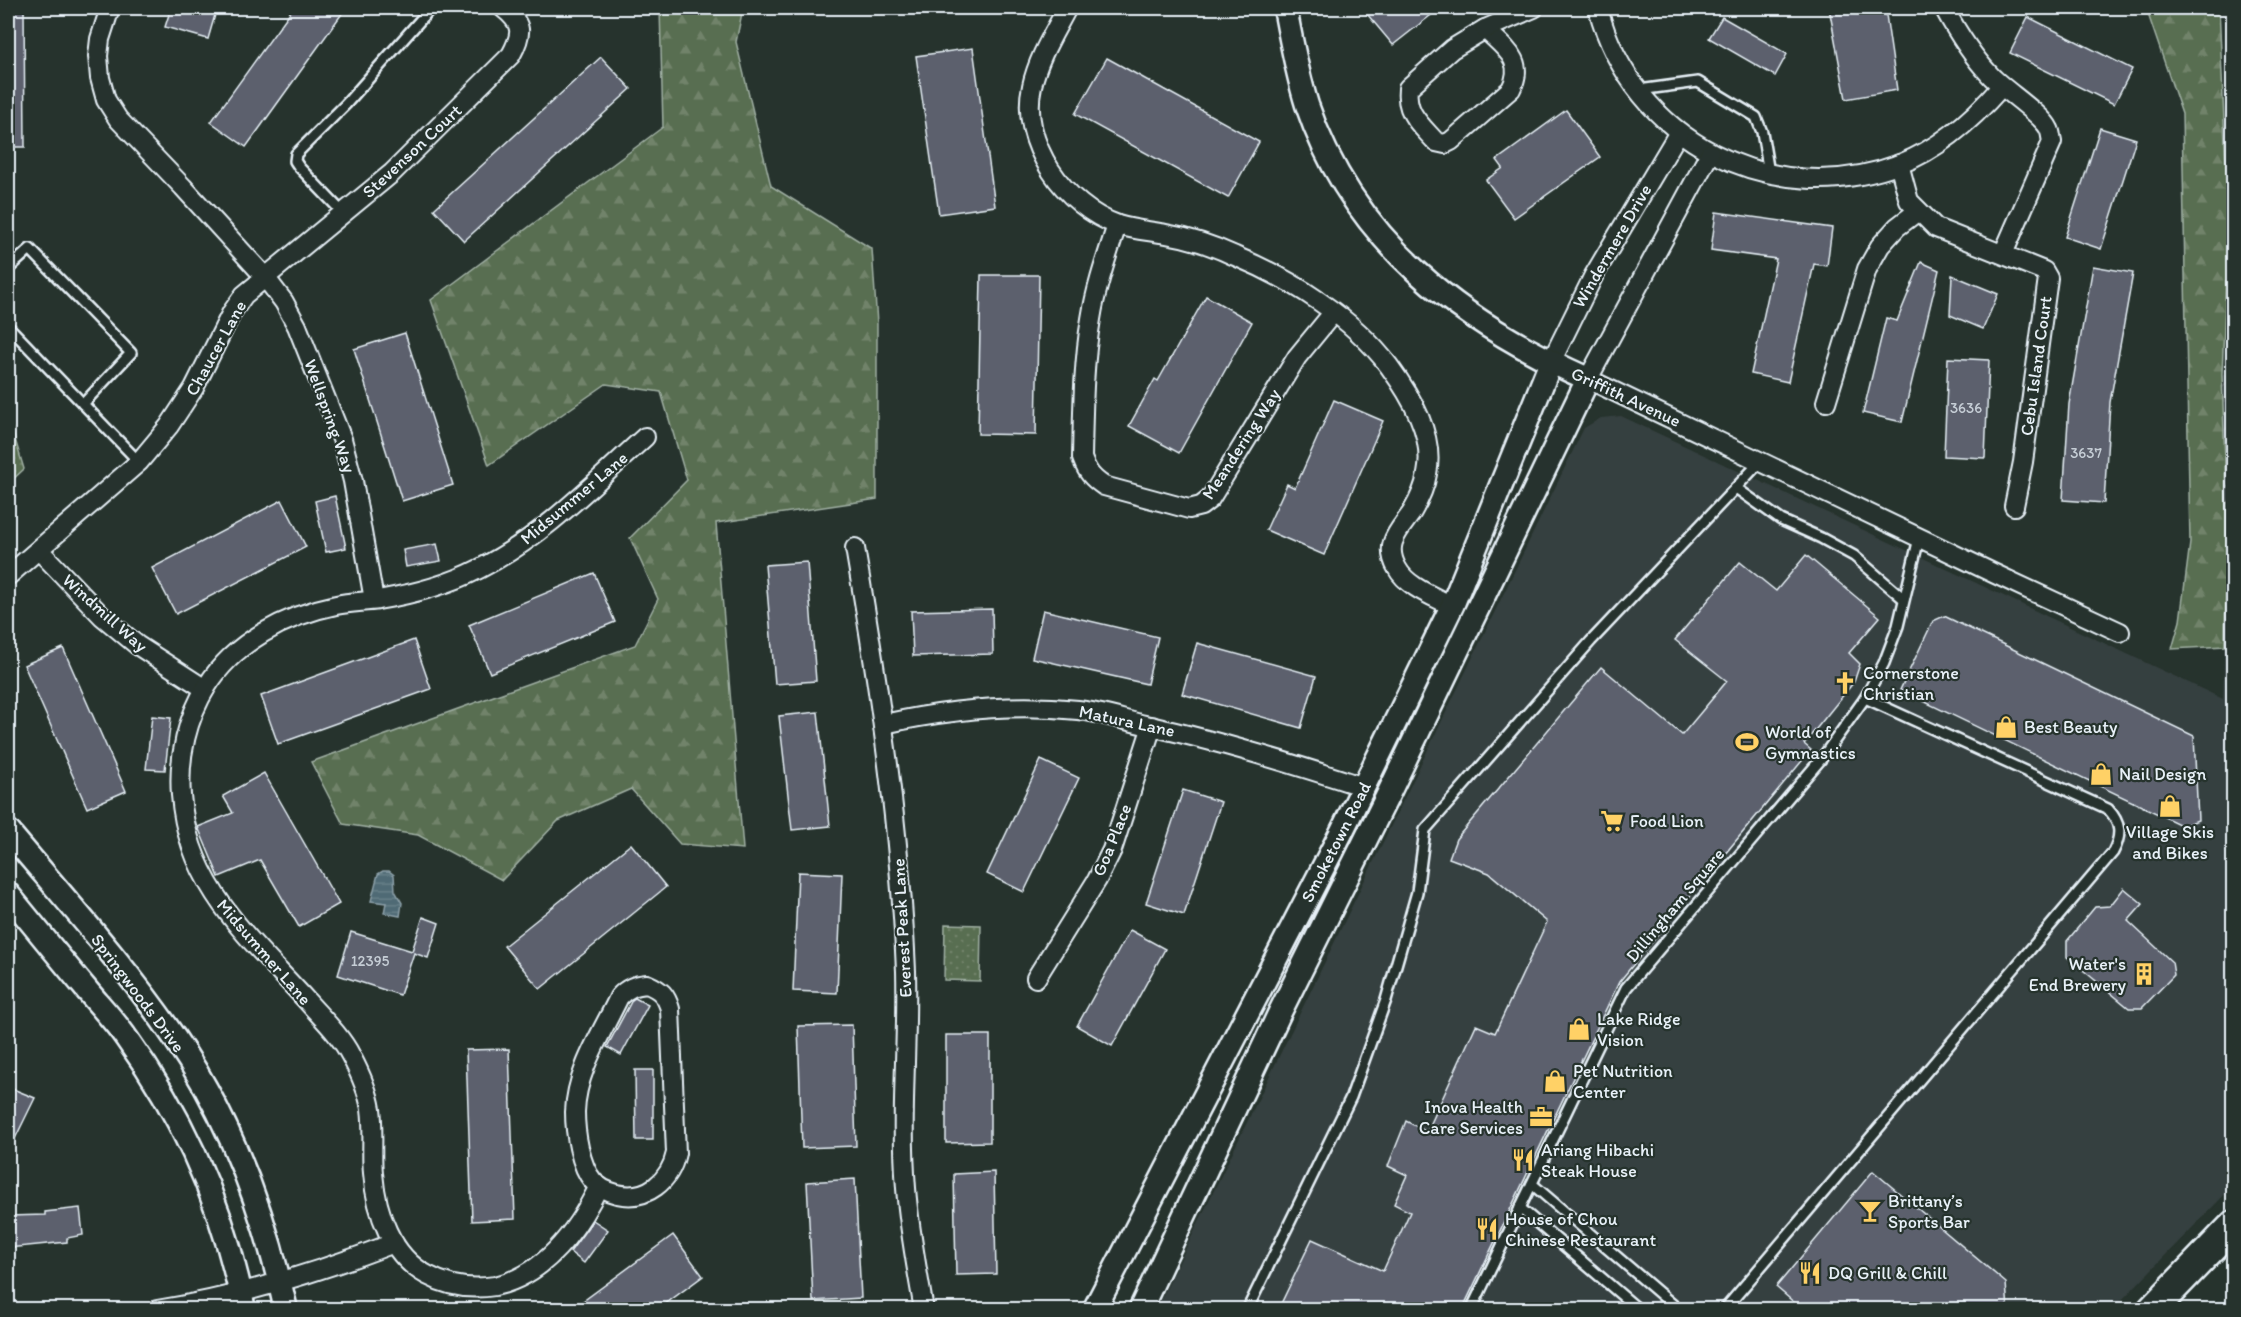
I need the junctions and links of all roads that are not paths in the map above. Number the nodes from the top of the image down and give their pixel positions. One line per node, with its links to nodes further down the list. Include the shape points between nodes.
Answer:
1 (110, 8): 21 (street, via 98,56 106,100 118,119)
2 (431, 8): 17 (lane, via 296,154 299,167)
3 (503, 8): 17 (street, Stevenson Court, via 517,18 519,28 519,42 511,55 392,173)
4 (1067, 8): 18 (street, via 1038,64 1031,87 1035,140 1058,181 1083,206)
5 (1285, 8): 24 (street, Griffith Avenue, via 1294,61 1308,106 1330,158 1354,199 1407,264 1445,298)
6 (1534, 8): 9 (street)
7 (1598, 8): 11 (street, via 1617,56)
8 (1944, 8): 10 (street, via 1965,44)
9 (1485, 29): 9 (street, via 1452,50 1407,88 1411,112 1436,142 1451,141 1511,89 1517,78 1515,60)
10 (2001, 87): 14 (street, via 1943,139); 19 (street, via 2043,120 2052,142)
11 (1639, 90): 12 (street); 15 (lane, via 1698,82 1756,117)
12 (1678, 132): 13 (street); 24 (street, Windermere Drive, via 1589,284)
13 (1710, 153): 15 (street); 25 (street)
14 (1899, 164): 15 (street, via 1829,178); 16 (street, via 1909,201)
15 (1768, 173)
16 (1918, 211): 19 (street, via 1936,228); 26 (street, via 1880,246 1867,269)
17 (343, 213): 21 (street, Stevenson Court)
18 (1117, 225): 22 (street, via 1165,233 1235,255 1276,275); 22 (street, Meandering Way, via 1091,317 1084,371 1082,458 1086,471 1104,486 1189,509 1201,506 1210,499 1297,357)
19 (2003, 254): 32 (street, Cebu Island Court, via 2044,271 2048,278)
20 (8, 269): 27 (lane, via 30,249 131,352)
21 (265, 277): 30 (street, Chaucer Lane, via 232,312 194,388); 38 (street, Wellspring Way, via 297,326 342,439)
22 (1333, 313): 39 (street, via 1364,338 1388,365 1424,429 1428,472 1422,494 1393,540 1392,555 1403,578)
23 (8, 326): 27 (lane)
24 (1551, 362): 25 (street, Griffith Avenue); 39 (street, Smoketown Road)
25 (1588, 379): 29 (street, Griffith Avenue); 60 (street, Smoketown Road, via 1280,1012)
26 (1826, 402)
27 (83, 404): 30 (lane)
28 (645, 437): 38 (street, Midsummer Lane, via 514,550 439,586)
29 (1761, 461): 31 (lane); 33 (street, Griffith Avenue)
30 (139, 462): 35 (street, Chaucer Lane)
31 (1736, 488): 37 (lane, via 1781,520 1854,556); 61 (lane, via 1591,641 1425,830 1417,892 1386,1000 1351,1097)
32 (2014, 506)
33 (1919, 538): 37 (lane, Dillingham Square); 40 (street, Griffith Avenue)
34 (855, 548): 43 (street, Everest Peak Lane)
35 (39, 550): 36 (street, Chaucer Lane); 41 (street, Windmill Way, via 102,616 137,645)
36 (8, 576)
37 (1904, 599): 42 (lane, Dillingham Square, via 1884,663)
38 (374, 600): 41 (street, Midsummer Lane, via 337,604 269,629 242,648)
39 (1452, 606): 45 (street, Smoketown Road)
40 (2120, 632)
41 (205, 689): 53 (street, Midsummer Lane, via 191,720 182,760 182,812 190,844 205,880 226,913 349,1053 370,1108 377,1201)
42 (1865, 698): 49 (lane, Dillingham Square, via 1822,759 1626,988); 65 (lane, via 2108,809 2120,829 2119,841)
43 (884, 724): 44 (street, Matura Lane, via 970,709 1025,707 1080,710); 58 (street, Everest Peak Lane, via 900,866 906,972 906,1187)
44 (1152, 726): 45 (street, Matura Lane, via 1276,758); 48 (street, Goa Place, via 1112,850)
45 (1364, 788): 59 (street, Smoketown Road)
46 (8, 831): 54 (street, Springwoods Drive, via 147,1000 206,1088 259,1210)
47 (8, 894): 55 (street, Springwoods Drive, via 127,1038 162,1092 217,1207)
48 (1036, 978)
49 (1532, 1184): 51 (lane, Dillingham Square); 64 (lane)
50 (599, 1186): 50 (street, via 592,1181 576,1137 579,1081 619,998 625,990 647,984 658,989 670,1009 674,1165 655,1188 641,1194 625,1196); 53 (street, Midsummer Lane, via 570,1236 550,1256 500,1285 461,1288 439,1282 420,1272)
51 (1520, 1208): 62 (lane, Dillingham Square); 63 (lane)
52 (2234, 1225): 66 (main road)
53 (394, 1243): 54 (street)
54 (280, 1284): 55 (street); 57 (street, Springwoods Drive)
55 (243, 1302): 56 (street)
56 (157, 1310)
57 (286, 1310)
58 (924, 1310)
59 (1094, 1310)
60 (1140, 1310)
61 (1247, 1310)
62 (1471, 1310)
63 (1639, 1310)
64 (1679, 1310)
65 (1725, 1310)
66 (2152, 1310)

